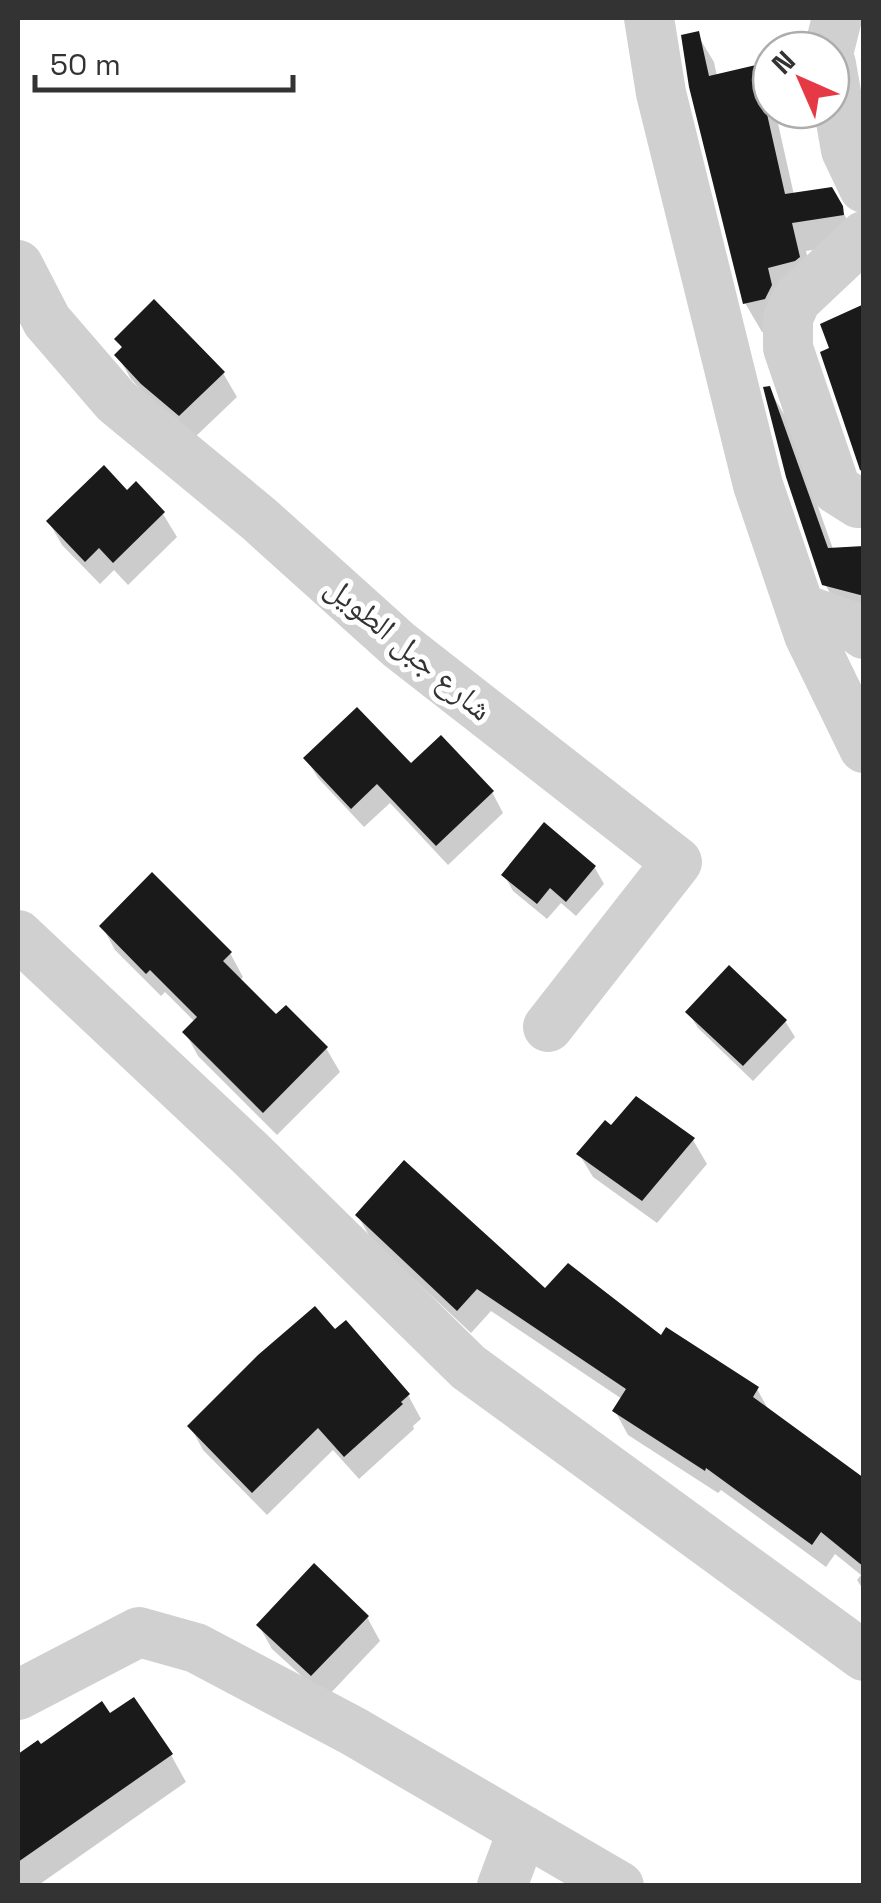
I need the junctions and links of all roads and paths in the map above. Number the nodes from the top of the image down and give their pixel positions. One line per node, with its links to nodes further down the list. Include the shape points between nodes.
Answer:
1 (649, 18): 7 (street, via 660,93 758,485)
2 (843, 130): 3 (street)
3 (864, 188)
4 (864, 236): 6 (street, via 796,300 788,348 836,488)
5 (18, 265): 11 (street, شارع جبل الطويل, via 47,321 116,401 399,644 677,862)
6 (864, 502)
7 (800, 608): 8 (street); 9 (street)
8 (864, 634)
9 (864, 748)
10 (21, 946): 12 (street, via 250,1153 468,1367)
11 (548, 1028)
12 (864, 1656)
13 (18, 1695): 14 (street, via 139,1632 196,1648)
14 (523, 1830): 15 (street); 16 (street)
15 (502, 1886)
16 (619, 1886)

